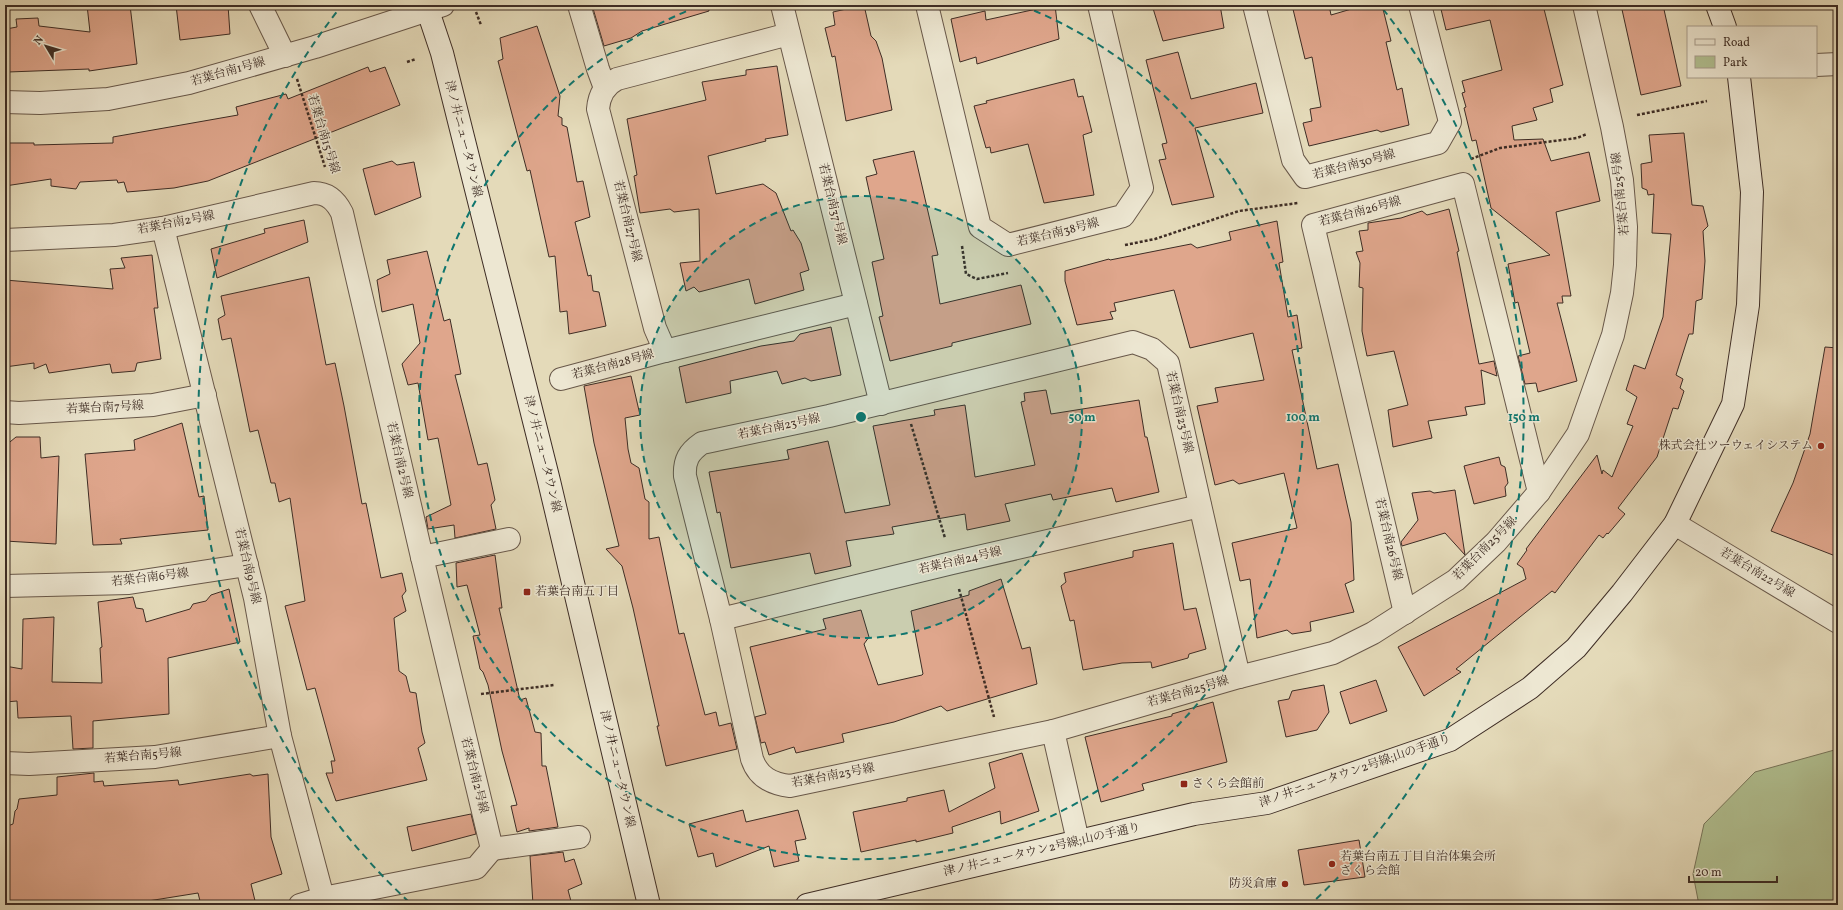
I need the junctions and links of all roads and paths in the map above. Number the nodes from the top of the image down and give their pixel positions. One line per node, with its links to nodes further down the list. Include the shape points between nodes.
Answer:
1 (260, 5): 15 (street)
2 (579, 5): 22 (street)
3 (782, 5): 14 (street, 若葉台南37号線)
4 (927, 5): 5 (street, 若葉台南38号線, via 980,227 1008,245 1123,216 1142,188)
5 (1099, 5)
6 (1254, 5): 7 (street, 若葉台南30号線, via 1293,160 1305,177 1438,143 1450,122)
7 (1420, 5)
8 (1584, 5): 36 (street, 若葉台南25号線, via 1612,123 1622,180 1626,227 1624,272 1613,335 1578,434)
9 (1717, 5): 13 (street)
10 (433, 7): 15 (street, 若葉台南1号線); 59 (street, 津ノ井ニュータウン線, via 442,53 549,481)
11 (476, 12): 12 (path)
12 (481, 25)
13 (1725, 26)
14 (790, 34): 22 (street, via 617,79); 29 (street, 若葉台南37号線)
15 (285, 56): 24 (street, 若葉台南1号線, via 189,83 108,99 40,103)
16 (417, 59): 17 (path)
17 (406, 62)
18 (1817, 64): 19 (street)
19 (1838, 64)
20 (295, 75): 26 (path, 若葉台南15号線, via 327,174)
21 (1739, 78): 38 (street, 津ノ井ニュータウン2号線;山の手通り, via 1752,192 1748,305 1732,404)
22 (605, 88): 30 (street, 若葉台南27号線, via 598,109 655,328)
23 (1707, 101): 25 (path)
24 (5, 102)
25 (1632, 116)
26 (331, 198): 27 (street, 若葉台南2号線, via 328,195 314,193); 40 (street, 若葉台南2号線, via 342,213)
27 (164, 228): 28 (street, 若葉台南2号線, via 114,235); 32 (street, 若葉台南9号線)
28 (5, 240)
29 (856, 304): 30 (street); 33 (street, 若葉台南37号線)
30 (665, 351): 31 (street, 若葉台南28号線)
31 (561, 379)
32 (204, 395): 34 (street, 若葉台南7号線, via 153,405); 42 (street, 若葉台南9号線)
33 (882, 404): 37 (street, 若葉台南23号線, via 1133,342 1152,349 1168,363); 45 (street, 若葉台南23号線, via 702,442 688,456 684,465 685,476)
34 (5, 412)
35 (911, 422): 41 (path)
36 (1539, 492): 44 (street, 若葉台南25号線, via 1496,542 1456,580); 44 (street, 若葉台南26号線, via 1463,184 1313,225)
37 (1200, 506): 41 (street, 若葉台南24号線); 47 (street, 若葉台南23号線)
38 (1675, 524): 46 (street, 若葉台南22号線); 55 (street, 津ノ井ニュータウン2号線;山の手通り, via 1576,648 1530,688 1450,740 1267,804 1194,814)
39 (508, 538): 40 (street)
40 (422, 557): 49 (street, 若葉台南2号線)
41 (952, 563): 45 (street, 若葉台南24号線); 52 (path)
42 (247, 565): 43 (street, 若葉台南6号線, via 129,583); 51 (street, 若葉台南9号線)
43 (5, 586)
44 (1405, 613): 47 (street, 若葉台南25号線, via 1333,653)
45 (721, 620): 52 (street, 若葉台南23号線, via 752,759 755,767 770,782 790,786)
46 (1838, 622)
47 (1238, 677): 50 (street, 若葉台南25号線)
48 (554, 685): 49 (path)
49 (456, 697): 56 (street, 若葉台南2号線)
50 (1053, 731): 52 (street, 若葉台南23号線); 55 (street)
51 (280, 736): 53 (street, 若葉台南5号線, via 155,757); 57 (street, 若葉台南9号線)
52 (1000, 741)
53 (5, 763)
54 (579, 837): 56 (street)
55 (1078, 841): 60 (street, 津ノ井ニュータウン2号線;山の手通り)
56 (492, 849): 57 (street, via 476,868)
57 (324, 902): 58 (street)
58 (300, 905)
59 (649, 905)
60 (807, 905)

